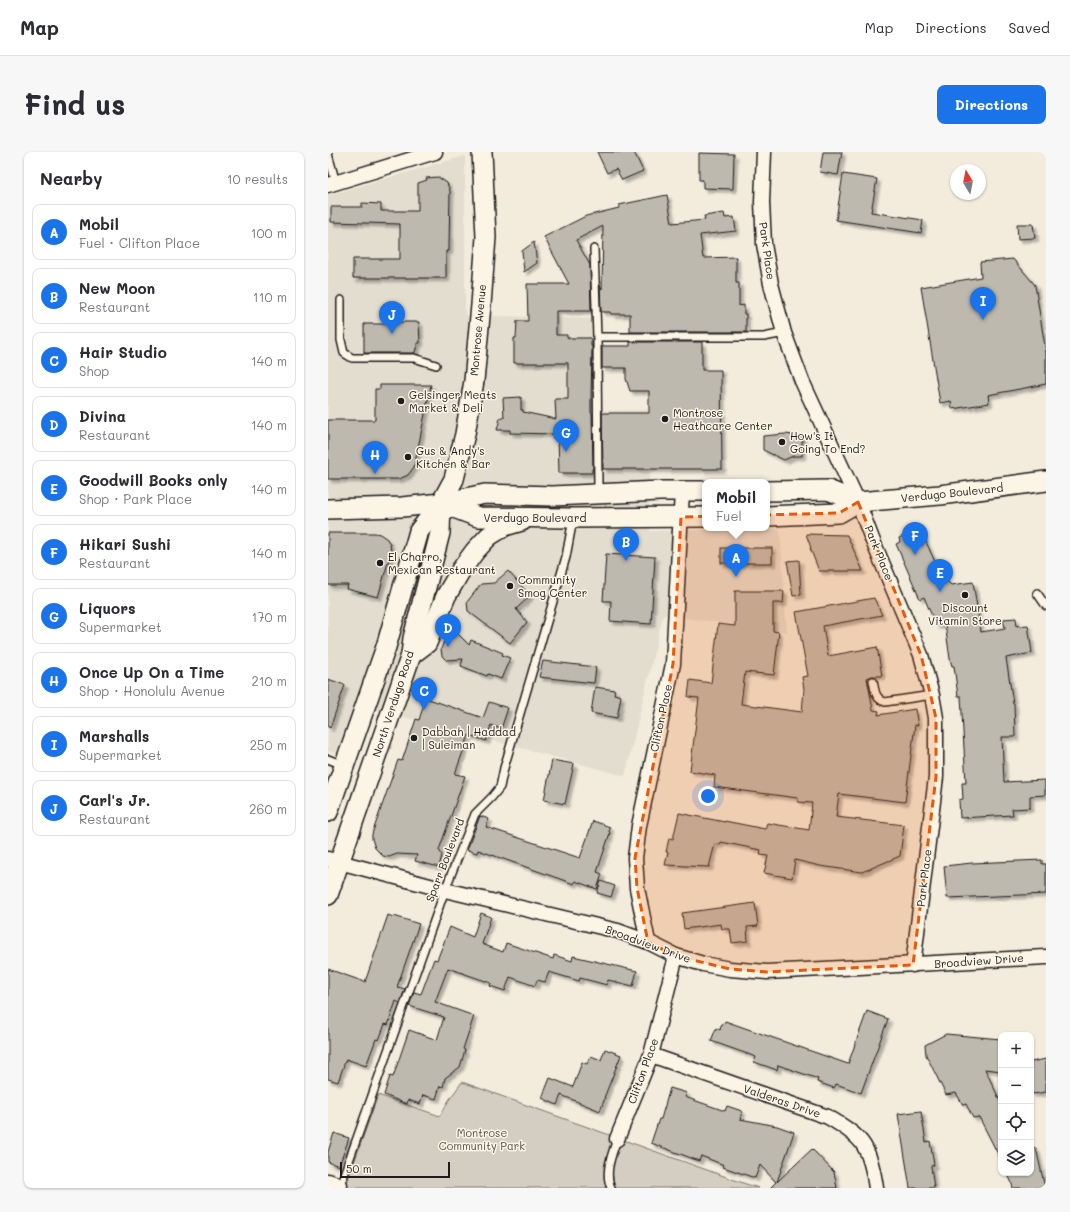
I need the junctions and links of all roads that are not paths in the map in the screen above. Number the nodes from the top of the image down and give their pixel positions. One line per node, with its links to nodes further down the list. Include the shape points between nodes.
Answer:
1 (435, 152): 5 (street)
2 (482, 152): 17 (main road, Montrose Avenue, via 486,237 475,371 465,434 454,479)
3 (764, 152): 8 (street, Park Place, via 763,240)
4 (328, 154): 5 (lane)
5 (332, 184)
6 (594, 249): 9 (lane)
7 (341, 300): 10 (lane, via 341,340 344,352 352,358 414,358)
8 (784, 333): 9 (lane, via 764,337); 16 (street, Park Place, via 802,381)
9 (597, 337): 15 (lane)
10 (436, 365)
11 (1046, 481): 16 (main road, Verdugo Boulevard, via 940,495)
12 (682, 491): 13 (main road, Verdugo Boulevard); 15 (main road, Verdugo Boulevard); 20 (street, Clifton Place)
13 (702, 491)
14 (770, 491): 16 (main road, Verdugo Boulevard, via 828,490)
15 (598, 493): 17 (main road, Verdugo Boulevard, via 552,496 485,494)
16 (858, 502): 19 (main road, Verdugo Boulevard, via 839,513); 29 (street, Park Place, via 921,655)
17 (441, 503): 18 (main road); 22 (main road, Verdugo Boulevard, via 478,517); 26 (main road, via 419,531); 27 (main road, North Verdugo Road, via 440,533 412,638)
18 (328, 509)
19 (770, 516)
20 (681, 517): 21 (main road, Verdugo Boulevard); 23 (main road, Verdugo Boulevard); 35 (street, Clifton Place, via 673,664 639,826 635,858 637,888)
21 (702, 517)
22 (531, 518): 23 (main road, Verdugo Boulevard); 27 (main road, via 505,526 475,551 446,596 427,643)
23 (574, 518): 33 (lane, Sparr Boulevard, via 566,557 500,787 475,814)
24 (1037, 593): 25 (lane)
25 (1046, 606)
26 (386, 647): 27 (main road); 30 (main road)
27 (411, 655): 32 (main road, North Verdugo Road)
28 (873, 680): 29 (lane, via 880,701)
29 (932, 695): 38 (street, Park Place, via 936,718 936,776)
30 (336, 762): 31 (main road)
31 (328, 812)
32 (334, 861): 33 (street, Broadview Drive); 34 (main road, North Verdugo Road)
33 (444, 890): 35 (street, Broadview Drive, via 618,931); 41 (lane, Sparr Boulevard)
34 (328, 895)
35 (648, 942): 36 (street, Broadview Drive)
36 (676, 956): 38 (street, Broadview Drive, via 730,969 766,972); 39 (street, Clifton Place)
37 (1046, 957): 38 (street, Broadview Drive)
38 (913, 965)
39 (651, 1055): 40 (street, Clifton Place); 43 (street, Valderas Drive, via 834,1120 864,1146)
40 (617, 1138): 42 (lane, via 608,1175)
41 (336, 1184)
42 (611, 1188)
43 (876, 1188)

